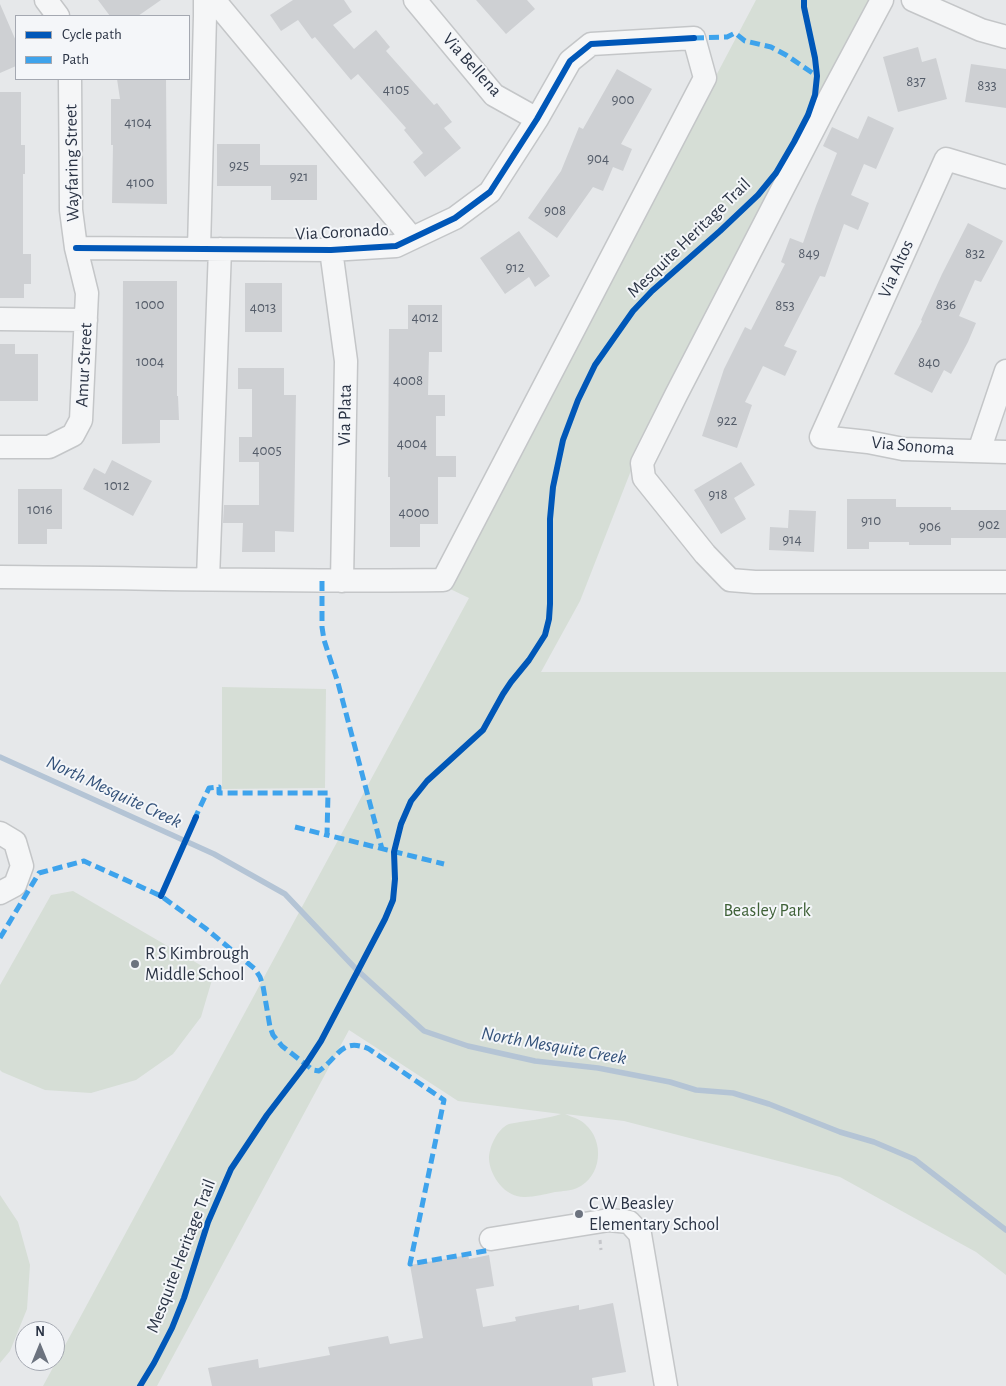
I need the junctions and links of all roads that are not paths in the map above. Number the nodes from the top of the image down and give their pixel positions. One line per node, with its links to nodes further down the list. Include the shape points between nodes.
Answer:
1 (46, 0): 7 (street)
2 (205, 0): 14 (street)
3 (214, 0): 12 (street)
4 (415, 0): 10 (street, Via Bellena, via 494,94)
5 (882, 0): 26 (street, via 642,463 644,478 730,580)
6 (913, 0): 8 (street, via 981,30)
7 (57, 15)
8 (1006, 37)
9 (70, 80): 13 (street, Wayfaring Street, via 71,210)
10 (537, 119): 12 (street, Via Coronado, via 490,192 455,218); 25 (street, Via Coronado, via 570,61 591,44 694,38 705,78 442,580)
11 (1006, 177): 19 (street, Via Altos, via 946,159)
12 (412, 238): 15 (street, Via Coronado, via 396,246)
13 (76, 248): 14 (street, Via Coronado); 17 (street, Amur Street, via 87,292)
14 (209, 249): 15 (street, Via Coronado); 24 (street)
15 (331, 250): 25 (street, Via Plata, via 346,362)
16 (0, 319): 17 (street)
17 (86, 320): 20 (street, Amur Street, via 81,420 73,435 49,447)
18 (1006, 372): 21 (street)
19 (821, 437): 21 (street, Via Sonoma, via 903,449)
20 (0, 447)
21 (979, 452): 22 (street, Via Sonoma)
22 (1006, 452)
23 (0, 577): 24 (street)
24 (208, 579): 25 (street)
25 (342, 582)
26 (1006, 582)
27 (0, 833): 28 (street, via 15,842 22,866 15,885)
28 (0, 893)
29 (492, 1239): 30 (street, via 609,1220 629,1222 640,1234)
30 (666, 1386)

